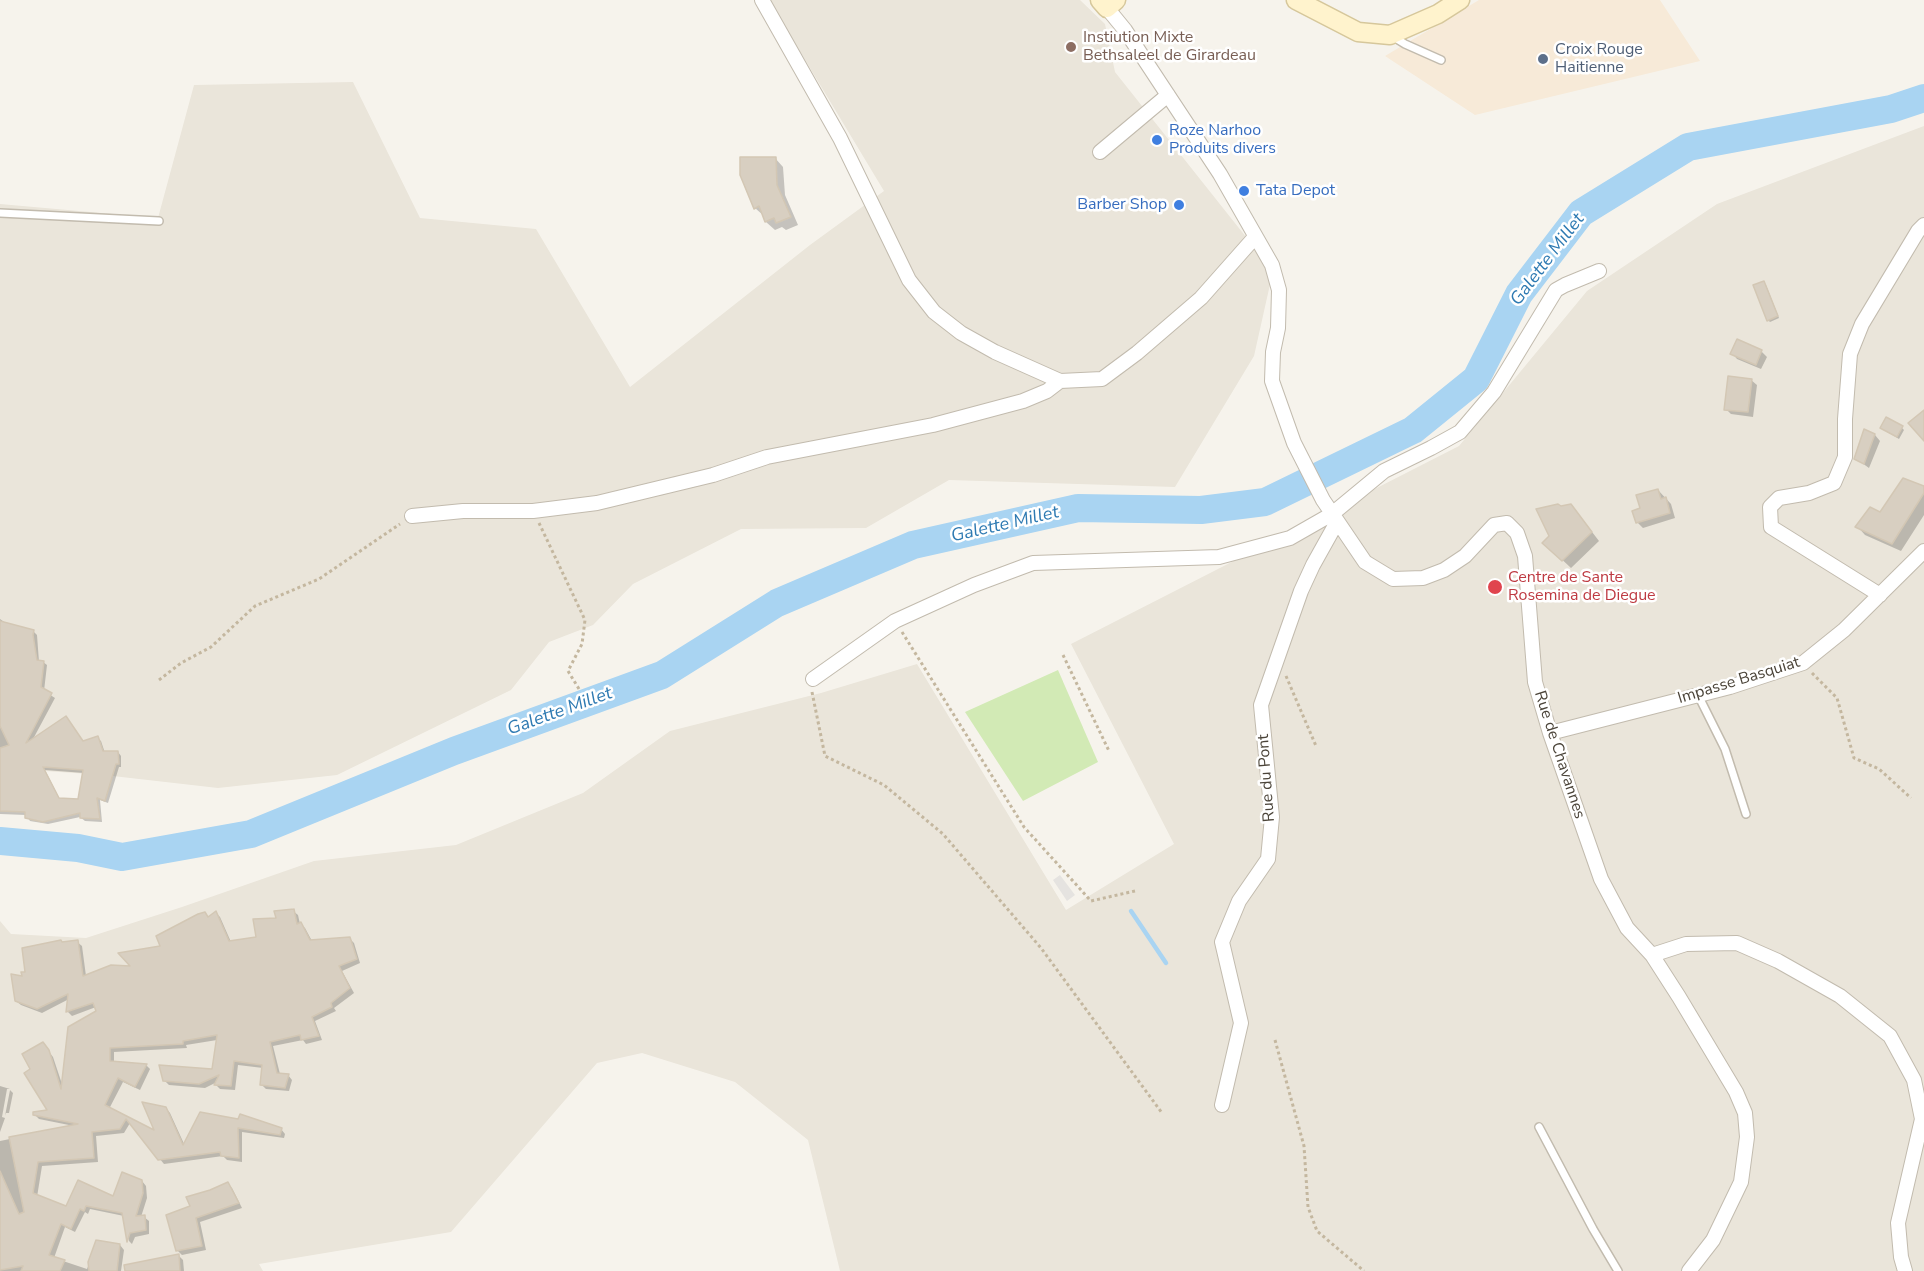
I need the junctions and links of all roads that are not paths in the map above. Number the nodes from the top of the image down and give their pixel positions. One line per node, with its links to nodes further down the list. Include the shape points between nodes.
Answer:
1 (762, 0): 14 (street, via 840,138 909,280 934,312 994,352)
2 (1296, 0): 5 (street, via 1358,32)
3 (1460, 0): 5 (street)
4 (1108, 3): 7 (street, Rue de Chavannes)
5 (1390, 35): 6 (lane)
6 (1441, 60)
7 (1168, 95): 8 (street); 12 (street, Rue de Chavannes, via 1220,174)
8 (1100, 152)
9 (0, 213): 10 (lane)
10 (159, 222)
11 (1924, 225): 18 (street, via 1862,324 1850,354 1845,457 1834,483 1809,493 1779,498 1770,507 1771,527)
12 (1255, 237): 14 (street, via 1201,298 1102,379); 16 (street, Rue de Chavannes, via 1272,265 1280,290 1272,381 1294,443)
13 (1599, 271): 16 (street, via 1556,290 1494,392 1460,432 1384,471)
14 (1060, 381): 15 (street, via 1023,400 933,425 767,458 597,503 533,511)
15 (412, 516)
16 (1334, 518): 19 (street, via 1290,538 1219,557 1033,563 895,621); 21 (street, Rue de Chavannes, via 1365,562 1394,579 1424,578 1444,570 1465,556 1494,525 1507,523 1517,533 1525,556 1535,682); 24 (street, Rue du Pont, via 1301,591 1261,705 1272,817 1268,859 1239,901 1222,942 1241,1023)
17 (1924, 551): 18 (street, Impasse Basquiat)
18 (1880, 595): 20 (street, Impasse Basquiat, via 1803,663)
19 (813, 679)
20 (1698, 695): 21 (street, Impasse Basquiat); 22 (lane, via 1725,749)
21 (1550, 733): 23 (street, Rue de Chavannes, via 1601,879 1627,928)
22 (1746, 814)
23 (1652, 955): 27 (street, Rue de Chavannes, via 1745,1113 1747,1137 1741,1182 1713,1240); 28 (street, via 1686,944 1737,943 1840,996 1890,1036 1914,1080 1922,1119 1898,1223)
24 (1222, 1105)
25 (1539, 1127): 26 (lane)
26 (1618, 1271)
27 (1689, 1271)
28 (1905, 1271)

